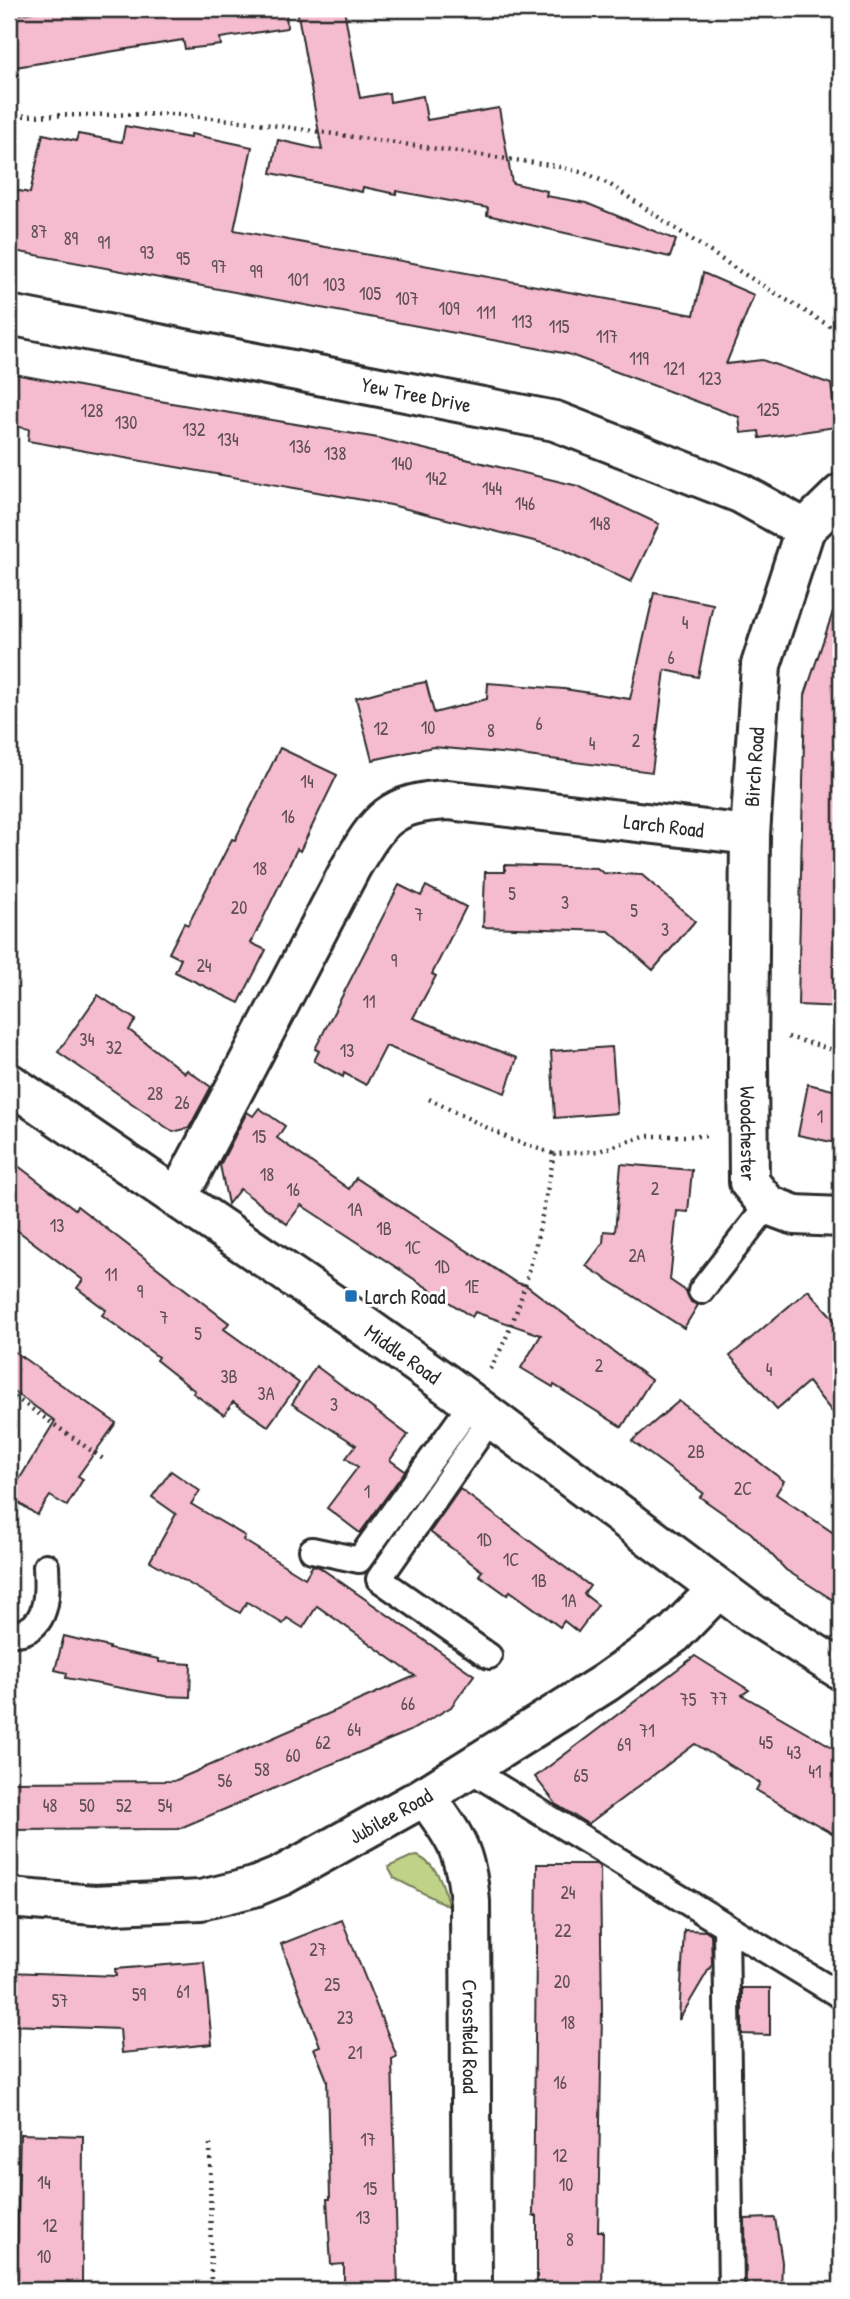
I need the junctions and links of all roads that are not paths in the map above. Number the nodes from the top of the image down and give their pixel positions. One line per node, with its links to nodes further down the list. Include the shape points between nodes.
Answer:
1 (9, 315): 3 (street, Yew Tree Drive, via 555,421 740,493)
2 (841, 494): 3 (street, Birch Road)
3 (805, 529): 4 (street, Birch Road, via 761,665)
4 (750, 835): 5 (street, Birch Road); 7 (street, Larch Road, via 448,800 409,804 391,814 351,867)
5 (748, 1047): 8 (street, Woodchester, via 750,1182)
6 (9, 1083): 7 (street, Middle Road)
7 (178, 1197): 11 (street, Middle Road)
8 (768, 1205): 9 (street, Woodchester, via 795,1214); 10 (lane)
9 (841, 1217)
10 (701, 1291)
11 (477, 1407): 12 (lane, via 359,1560); 14 (street, Middle Road); 16 (lane, via 379,1579)
12 (312, 1550)
13 (46, 1566): 15 (lane, via 48,1595 39,1619 27,1631)
14 (718, 1589): 17 (street, Middle Road); 18 (street, Jubilee Road, via 674,1634 641,1659)
15 (9, 1634)
16 (489, 1656)
17 (841, 1670)
18 (469, 1769): 19 (street, Jubilee Road); 21 (lane)
19 (425, 1796): 20 (street, Jubilee Road, via 281,1876 228,1894 201,1900 94,1905); 23 (street, Crossfield Road, via 447,1825 468,1872)
20 (9, 1898)
21 (726, 1926): 22 (lane); 24 (lane)
22 (841, 1996)
23 (472, 2290)
24 (731, 2290)

